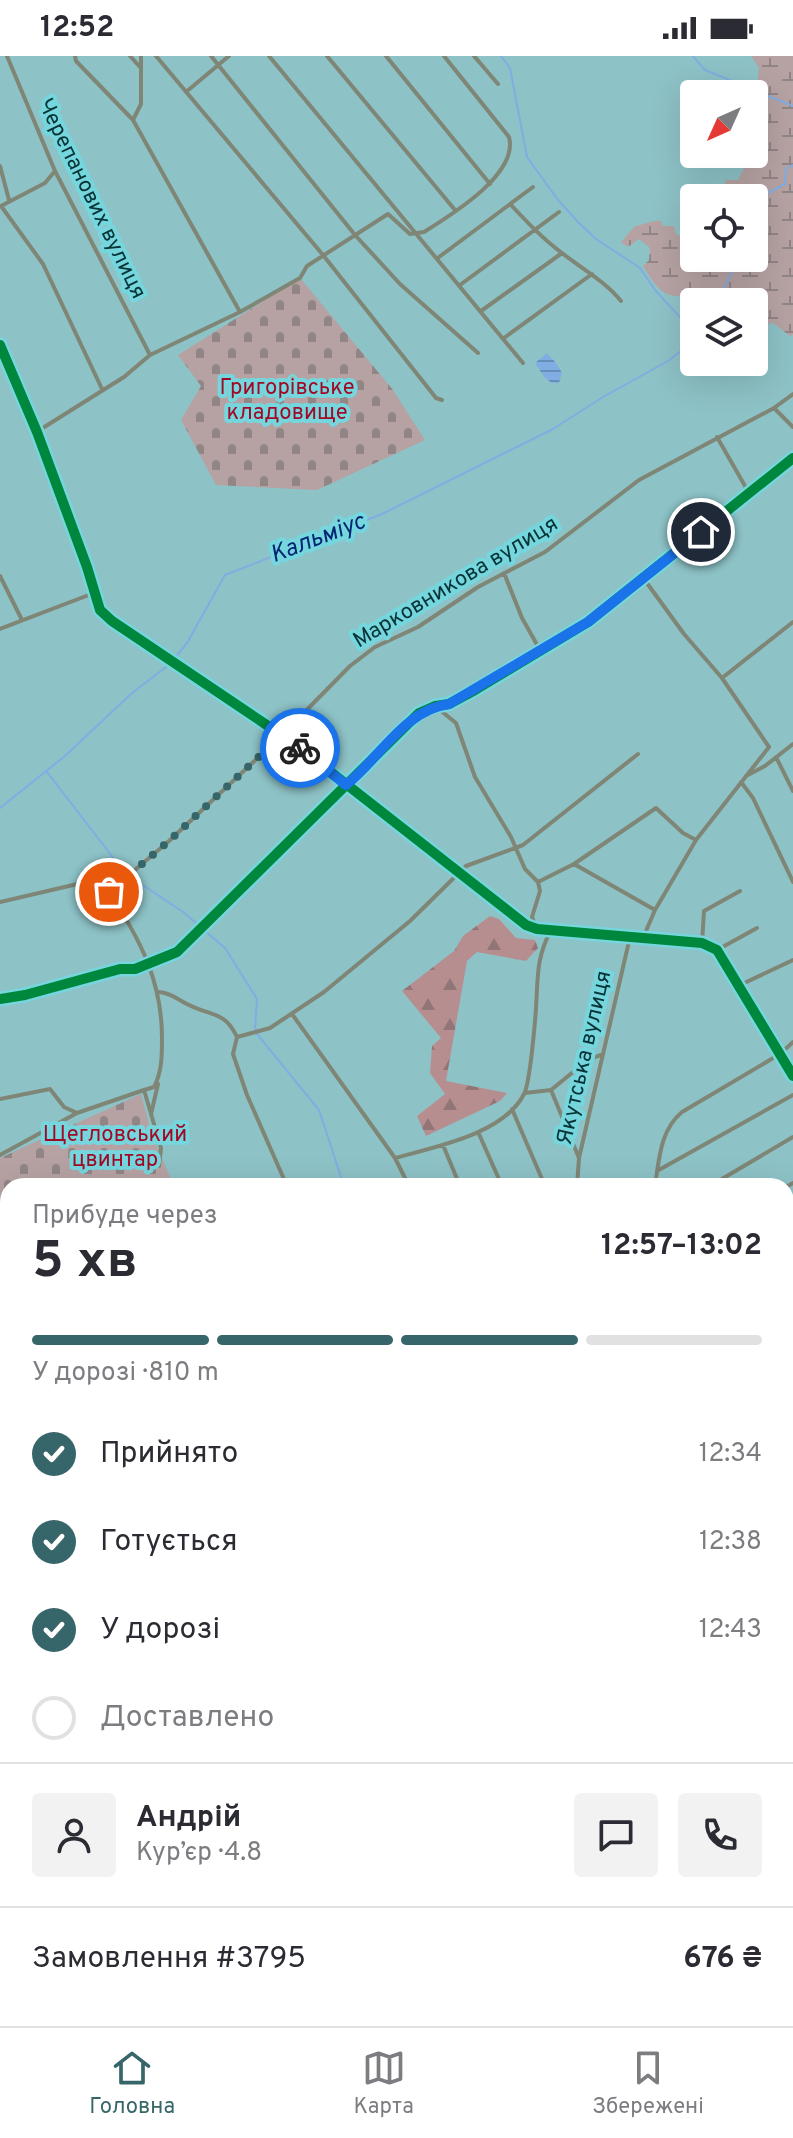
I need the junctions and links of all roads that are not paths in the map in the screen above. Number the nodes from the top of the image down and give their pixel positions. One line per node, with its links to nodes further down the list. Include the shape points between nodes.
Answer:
1 (7, 56): 19 (street, Черепанових вулиця)
2 (75, 56): 17 (street)
3 (130, 56): 14 (street)
4 (141, 56): 14 (street)
5 (156, 56): 16 (street)
6 (211, 56): 13 (street)
7 (229, 56): 13 (street)
8 (269, 56): 29 (street)
9 (327, 56): 25 (street)
10 (444, 56): 20 (street, via 509,137 507,159)
11 (474, 56): 15 (street)
12 (389, 57): 20 (street)
13 (218, 65): 16 (street); 28 (street)
14 (140, 67): 17 (street, via 141,104)
15 (498, 84)
16 (186, 92): 31 (street)
17 (133, 120): 37 (street)
18 (0, 166): 22 (street)
19 (55, 171): 22 (street, via 45,183); 41 (street, Черепанових вулиця)
20 (490, 184): 25 (street)
21 (533, 187): 23 (street)
22 (9, 200): 24 (street)
23 (511, 205): 27 (street); 32 (street)
24 (1, 206): 43 (street, via 43,264)
25 (455, 210): 29 (street)
26 (559, 212): 27 (street)
27 (535, 230): 30 (street); 34 (street)
28 (355, 235): 29 (street, via 388,214); 31 (street); 40 (street, via 400,284)
29 (416, 235): 32 (street)
30 (562, 253): 33 (street); 36 (street)
31 (323, 255): 37 (street, via 300,278); 45 (street)
32 (438, 257): 34 (street)
33 (592, 274): 35 (street); 38 (street)
34 (460, 285): 36 (street)
35 (621, 301)
36 (481, 311): 38 (street)
37 (240, 312): 41 (street)
38 (504, 338): 42 (street)
39 (0, 345): 48 (street)
40 (478, 353)
41 (150, 355): 43 (street)
42 (523, 363)
43 (102, 389): 48 (street)
44 (793, 394): 46 (street, Марковникова вулиця)
45 (442, 400)
46 (774, 408): 47 (street); 49 (street, Марковникова вулиця)
47 (793, 427)
48 (37, 432): 55 (street)
49 (717, 437): 51 (street); 52 (street, Марковникова вулиця, via 639,480 545,552)
50 (793, 458): 51 (street)
51 (749, 493): 54 (street)
52 (504, 573): 59 (street); 62 (street, Марковникова вулиця, via 418,627 375,647)
53 (0, 576): 56 (street)
54 (644, 579): 59 (street); 60 (street)
55 (94, 593): 56 (street); 62 (street, via 100,610 112,621)
56 (22, 620): 58 (street)
57 (793, 622): 60 (street)
58 (0, 629)
59 (540, 650): 61 (street, via 449,704)
60 (722, 678): 66 (street, via 769,747)
61 (435, 706): 67 (street, via 419,713); 70 (street, via 456,723 475,777)
62 (282, 735): 67 (street); 76 (street, Марковникова вулиця)
63 (793, 744): 65 (street)
64 (638, 754): 70 (street)
65 (776, 757): 66 (street); 68 (street)
66 (743, 780): 69 (street); 74 (street)
67 (346, 785): 72 (street); 87 (street, via 177,952)
68 (793, 791)
69 (696, 840): 71 (street, via 656,808); 78 (street)
70 (515, 848): 72 (street, via 466,866); 73 (street)
71 (574, 864): 73 (street); 78 (street)
72 (459, 874): 80 (street); 91 (street, via 410,921)
73 (538, 882): 80 (street, via 532,917)
74 (793, 882)
75 (740, 891): 84 (street, via 704,911)
76 (109, 892): 77 (street, via 101,884 86,882); 87 (street)
77 (0, 902)
78 (655, 910): 83 (street)
79 (757, 928): 85 (street)
80 (537, 929): 81 (street)
81 (551, 930): 82 (street); 100 (street, via 540,950)
82 (630, 937): 83 (street); 95 (street, Якутська вулиця)
83 (642, 938): 84 (street)
84 (702, 943): 85 (street)
85 (717, 950): 88 (street)
86 (793, 960): 88 (street)
87 (149, 963): 89 (street); 90 (street)
88 (740, 985): 94 (street)
89 (159, 992): 92 (street, via 217,1014); 97 (street)
90 (0, 999)
91 (292, 1014): 92 (street); 110 (street)
92 (237, 1037): 114 (street, via 233,1054)
93 (793, 1042): 94 (street)
94 (780, 1054): 96 (street); 113 (street, via 677,1116 665,1135)
95 (601, 1055): 99 (street); 111 (street, Якутська вулиця)
96 (793, 1076)
97 (160, 1077): 98 (street); 105 (street)
98 (144, 1090): 104 (street); 105 (street)
99 (551, 1090): 100 (street); 111 (street)
100 (525, 1093): 103 (street)
101 (793, 1095): 113 (street)
102 (0, 1099): 104 (street, via 50,1089 64,1107)
103 (512, 1109): 106 (street); 118 (street)
104 (77, 1113): 109 (street)
105 (151, 1114): 112 (street, via 161,1148)
106 (479, 1134): 108 (street); 117 (street)
107 (793, 1137): 121 (street)
108 (443, 1145): 110 (street); 116 (street)
109 (0, 1155)
110 (395, 1158): 115 (street)
111 (579, 1158): 119 (street, Якутська вулиця)
112 (159, 1166)
113 (657, 1171): 120 (street)
114 (283, 1178)
115 (405, 1178)
116 (457, 1178)
117 (498, 1178)
118 (542, 1178)
119 (578, 1178)
120 (656, 1178)
121 (724, 1178)

